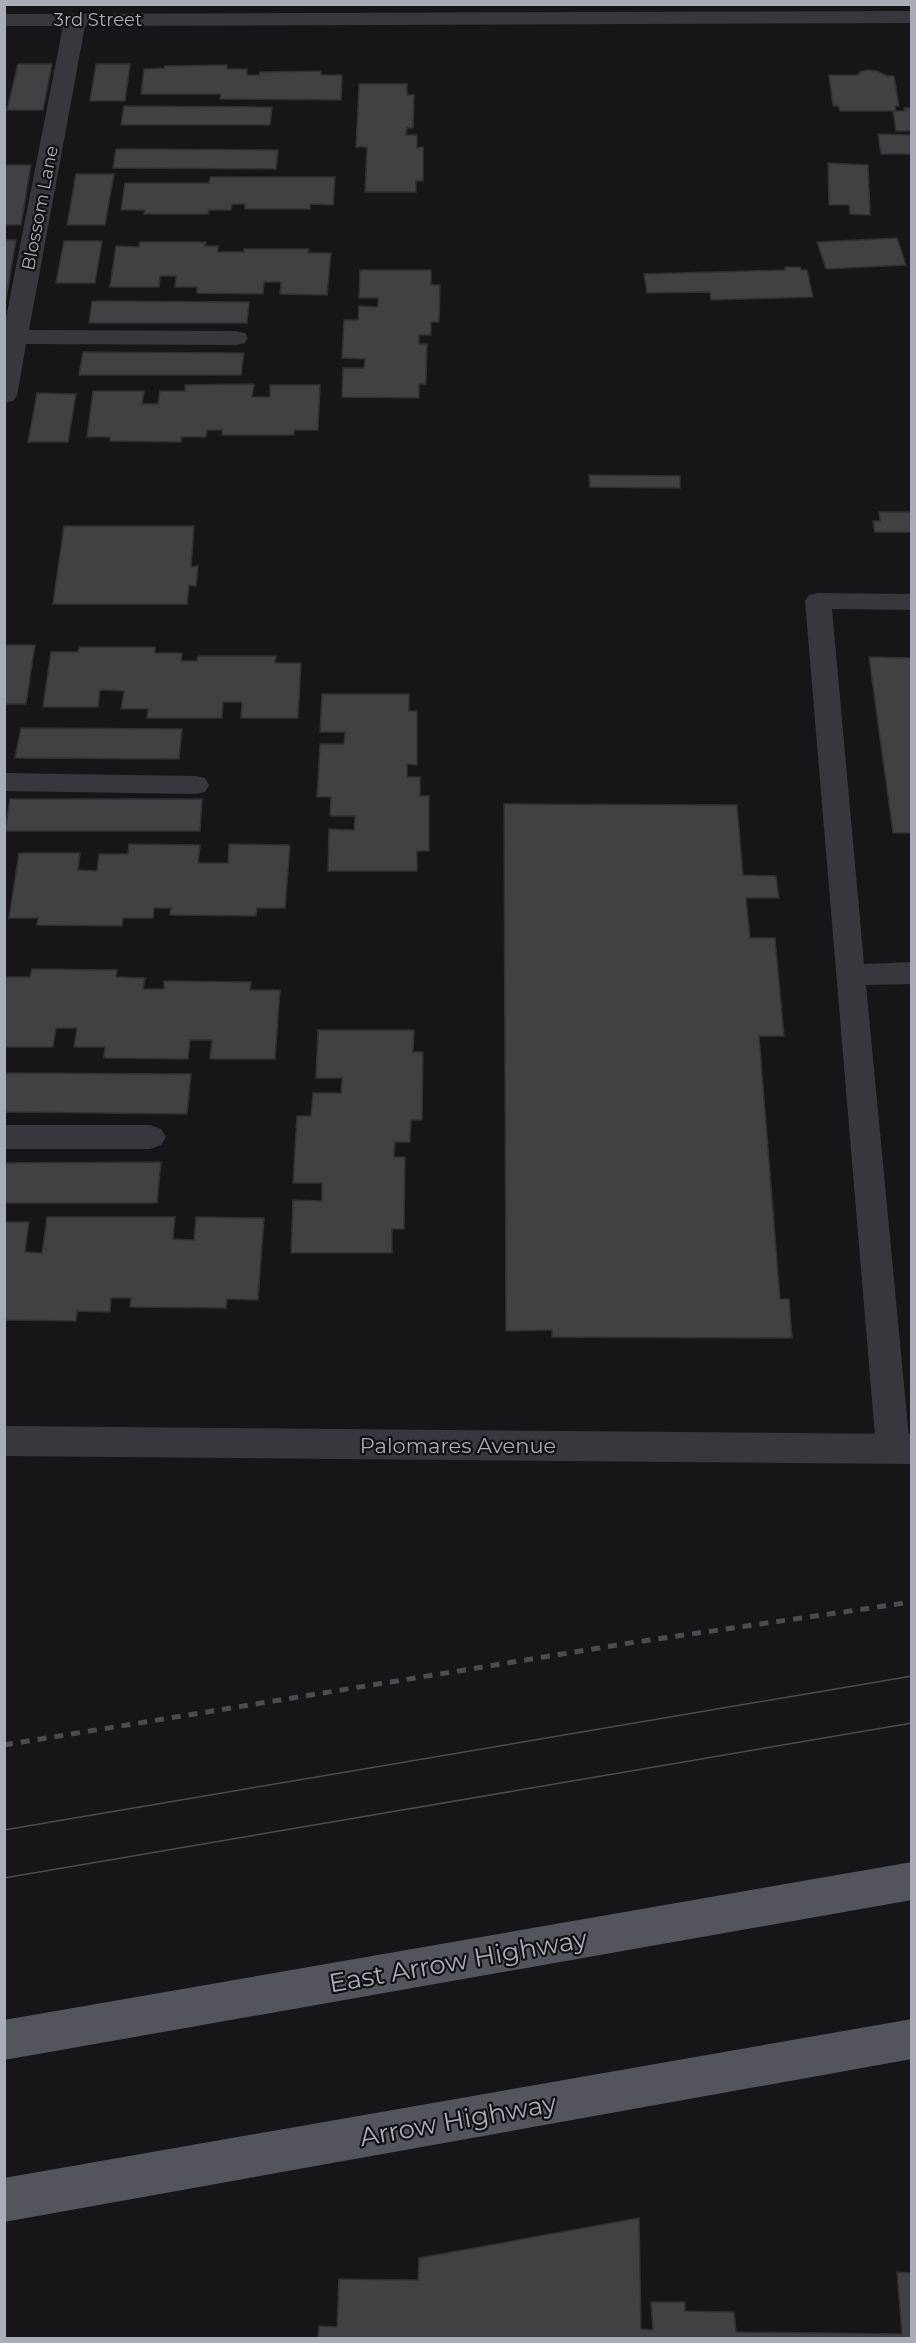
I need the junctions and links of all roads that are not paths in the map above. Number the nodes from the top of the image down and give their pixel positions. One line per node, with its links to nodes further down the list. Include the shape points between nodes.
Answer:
1 (664, 10): 2 (street, 3rd Street); 4 (street, 3rd Street)
2 (912, 17)
3 (4, 20): 4 (street, 3rd Street)
4 (75, 21): 5 (street, Blossom Lane)
5 (16, 337): 6 (street); 7 (street, Blossom Lane)
6 (236, 338)
7 (4, 396)
8 (912, 602): 12 (lane, via 818,601)
9 (4, 782): 10 (lane)
10 (195, 785)
11 (912, 973): 12 (lane)
12 (850, 975): 16 (lane)
13 (4, 1137): 14 (lane)
14 (150, 1137)
15 (4, 1441): 16 (street, Palomares Avenue)
16 (902, 1449)
17 (912, 1881): 19 (main road, East Arrow Highway)
18 (912, 2039): 20 (main road, Arrow Highway)
19 (4, 2040)
20 (4, 2200)

